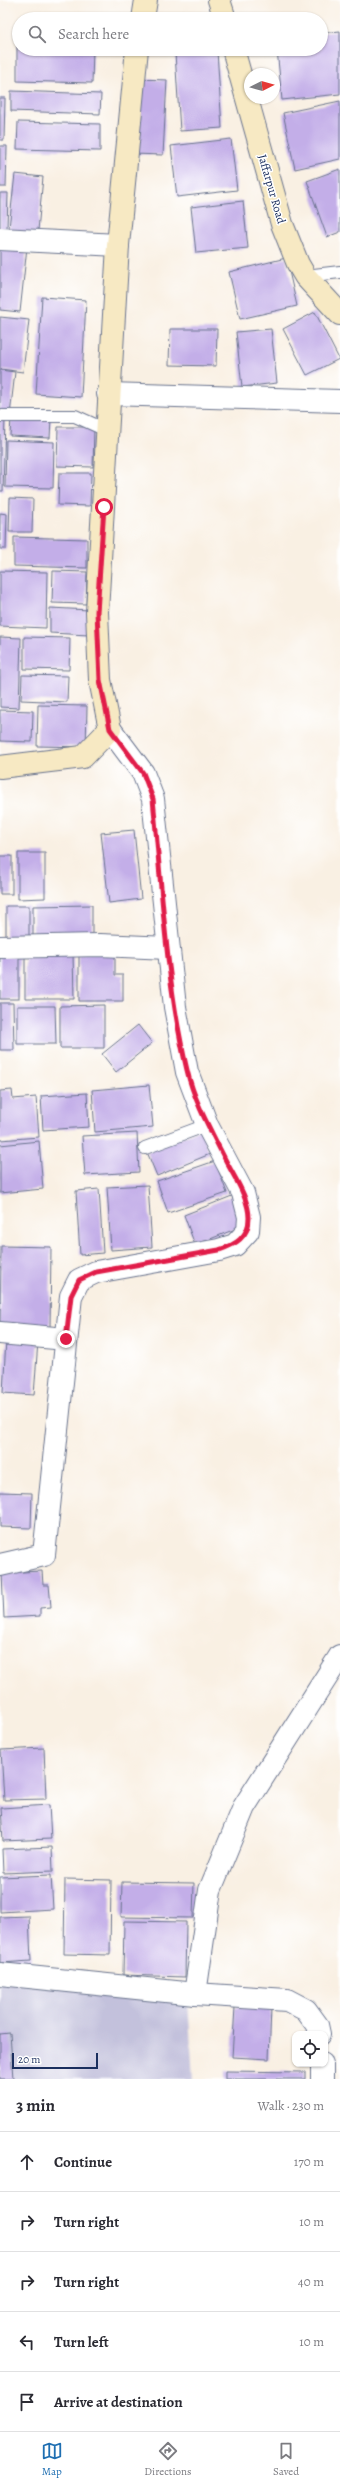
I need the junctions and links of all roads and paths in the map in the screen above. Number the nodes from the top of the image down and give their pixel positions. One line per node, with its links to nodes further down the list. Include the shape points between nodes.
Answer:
1 (146, 0): 3 (street)
2 (219, 0): 4 (street)
3 (143, 12)
4 (223, 12)
5 (136, 56): 8 (street)
6 (235, 56): 10 (street, Jaffarpur Road, via 282,224)
7 (0, 239): 8 (street)
8 (118, 245): 12 (street)
9 (340, 272): 10 (lane)
10 (305, 276): 11 (street, Jaffarpur Road)
11 (340, 314)
12 (108, 394): 13 (street); 15 (street)
13 (340, 401)
14 (0, 416): 15 (lane, via 75,416)
15 (106, 430): 16 (street, via 97,612 100,680)
16 (110, 729): 17 (street, via 83,757); 19 (street, via 143,773 153,799)
17 (0, 767)
18 (0, 947): 19 (street, via 100,945)
19 (168, 948): 20 (street, via 175,1007 187,1072)
20 (207, 1125): 21 (lane); 23 (street, via 243,1193 249,1217 248,1231 235,1245 219,1250 96,1272 79,1280 71,1296)
21 (145, 1148)
22 (0, 1333): 23 (street)
23 (66, 1339): 24 (street, via 44,1555)
24 (0, 1563)
25 (340, 1656): 27 (street, via 244,1807 210,1890)
26 (0, 1974): 27 (street)
27 (195, 1994): 28 (street, via 287,2000 306,2010 317,2024)
28 (318, 2031)
29 (322, 2067): 30 (street)
30 (322, 2079)

